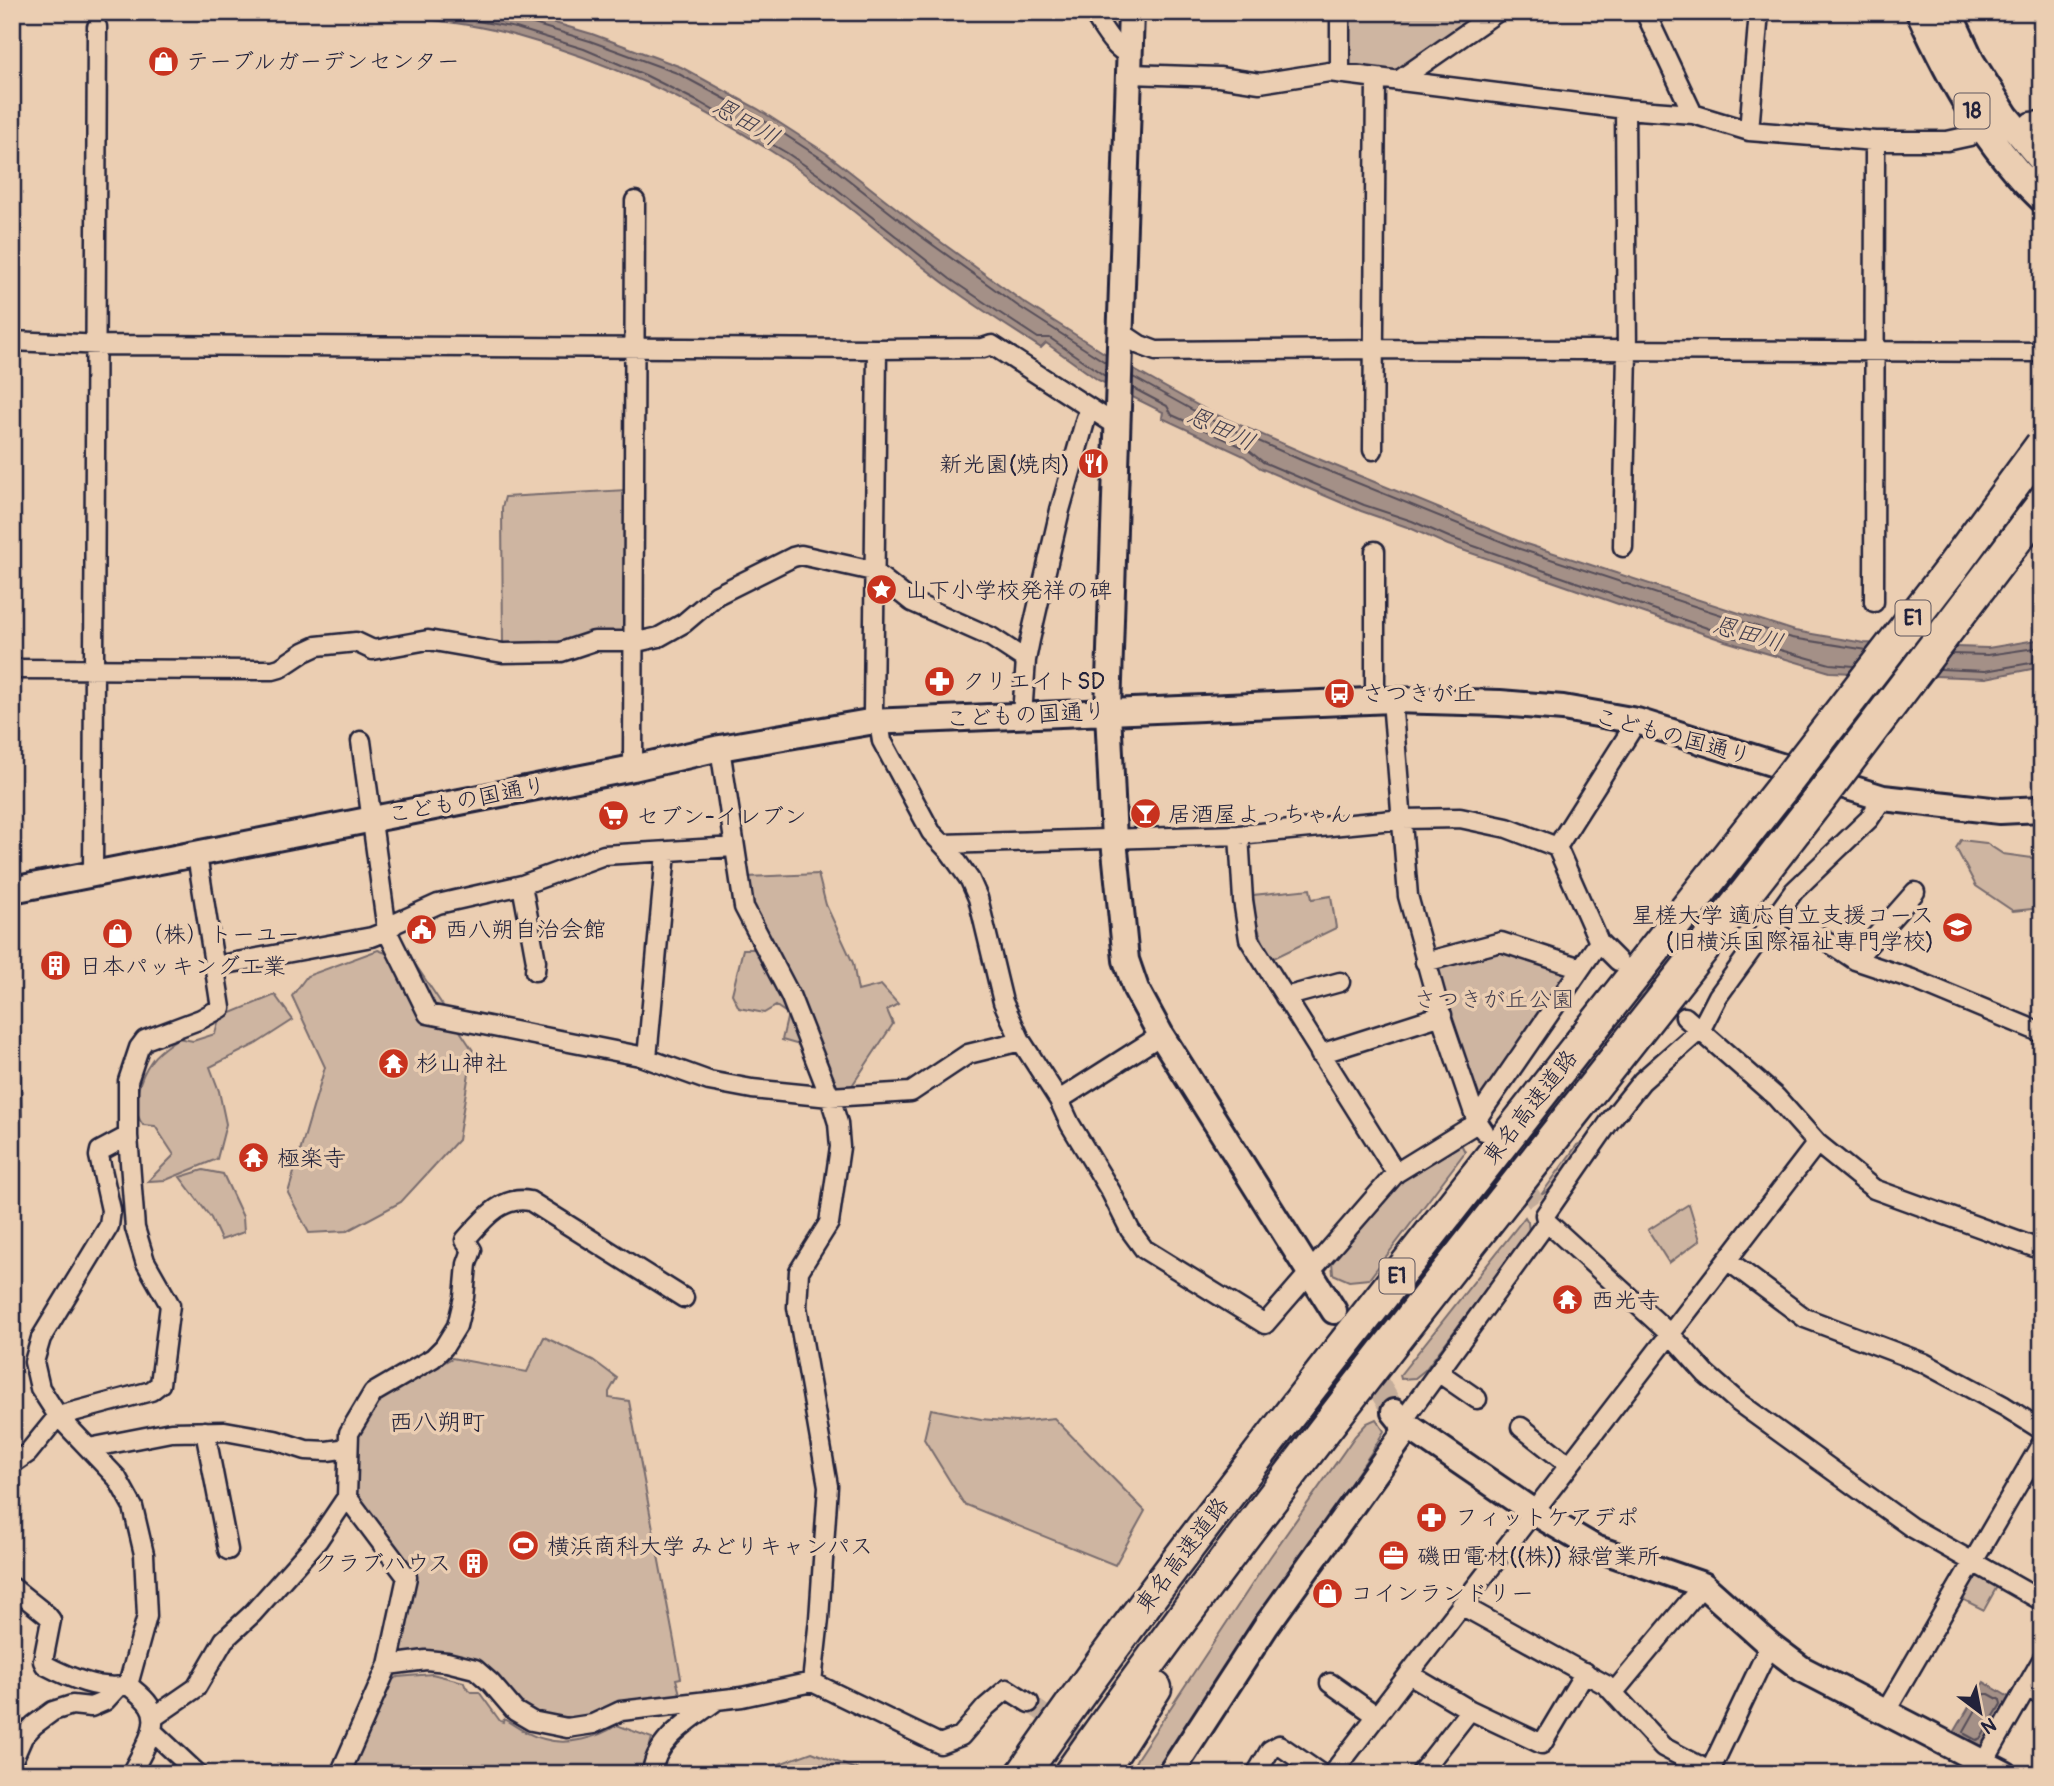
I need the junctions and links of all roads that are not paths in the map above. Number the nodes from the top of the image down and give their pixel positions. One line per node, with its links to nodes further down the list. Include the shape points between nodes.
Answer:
1 (1092, 12): 10 (street)
2 (1131, 12): 10 (street)
3 (1340, 12): 11 (street)
4 (1497, 12): 13 (street)
5 (1645, 12): 15 (street)
6 (1759, 12): 16 (street)
7 (1920, 12): 20 (main road, 18, via 1948,74 1981,126)
8 (1948, 12): 19 (main road, 18, via 1971,62 2005,116)
9 (97, 27): 24 (street)
10 (1130, 64): 11 (street, via 1260,83); 22 (street)
11 (1340, 73): 12 (street)
12 (1376, 78): 13 (street); 27 (street)
13 (1398, 81): 14 (street)
14 (1625, 109): 15 (street); 28 (street)
15 (1693, 114): 16 (street)
16 (1749, 131): 18 (street)
17 (1970, 136): 18 (street, via 1947,141)
18 (1875, 141): 30 (street)
19 (2042, 160)
20 (2042, 198)
21 (635, 201): 25 (street)
22 (1122, 337): 27 (street, via 1156,351); 32 (street)
23 (12, 341): 24 (street)
24 (95, 344): 25 (street); 43 (street)
25 (634, 348): 26 (street); 40 (street)
26 (877, 349): 31 (street, via 992,345); 38 (street)
27 (1375, 349): 28 (street); 34 (street)
28 (1627, 351): 30 (street); 36 (street)
29 (2042, 352): 30 (street)
30 (1876, 353): 39 (street)
31 (1091, 410): 32 (street); 41 (street, via 1060,510)
32 (1119, 421): 45 (street)
33 (2042, 445): 143 (highway, 東名高速道路 / E1, bridge, via 1782,788 1215,1510)
34 (1373, 450)
35 (2042, 505): 111 (highway, 東名高速道路 / E1, bridge, via 1707,945)
36 (1623, 547)
37 (1375, 551): 44 (street)
38 (873, 571): 40 (street, via 797,555 717,595 673,630); 41 (street, via 912,602 991,637); 48 (street, via 873,712)
39 (1874, 602)
40 (632, 640): 43 (street, via 594,641 561,652 503,653 428,640 373,650 356,642 317,646 273,670); 51 (street)
41 (1026, 660): 46 (street)
42 (12, 668): 43 (street)
43 (94, 668): 63 (street)
44 (1383, 701): 45 (street, こどもの国通り); 47 (street, こどもの国通り, via 1500,703); 55 (street)
45 (1108, 711): 46 (street, こどもの国通り); 57 (street)
46 (1022, 715): 48 (street, こどもの国通り)
47 (1637, 721): 52 (street, こどもの国通り); 60 (street)
48 (878, 722): 50 (street, こどもの国通り); 58 (street, via 882,741 931,832)
49 (361, 741): 54 (street)
50 (720, 748): 51 (street, こどもの国通り); 59 (street)
51 (633, 768): 54 (street, こどもの国通り)
52 (1883, 798): 53 (street, こどもの国通り, via 2000,811); 67 (street, via 1869,819)
53 (2042, 808)
54 (372, 819): 62 (street, こどもの国通り); 68 (street)
55 (1403, 819): 56 (street); 60 (street, via 1475,820); 72 (street, via 1408,896)
56 (1239, 835): 57 (street); 77 (street, via 1249,939)
57 (1114, 840): 58 (street); 82 (street, via 1126,960)
58 (943, 844): 83 (street, via 978,898 1003,1002)
59 (734, 847): 61 (street); 86 (street, via 744,907 790,996)
60 (1557, 847): 69 (street)
61 (666, 853): 64 (street, via 604,855); 85 (street)
62 (197, 855): 63 (street, こどもの国通り); 73 (street)
63 (93, 875): 65 (street, こどもの国通り)
64 (522, 885): 68 (street, via 438,904); 75 (street)
65 (12, 890)
66 (1915, 892): 70 (street)
67 (1780, 910): 70 (street); 80 (street, via 1718,996)
68 (387, 931): 73 (street); 85 (street, via 428,1014)
69 (1599, 942): 71 (street); 74 (street)
70 (1855, 960): 81 (street)
71 (1618, 961)
72 (1425, 962): 74 (street, via 1501,942); 78 (street)
73 (215, 966): 89 (street, via 221,1008 145,1040 139,1048 128,1081)
74 (1581, 968): 88 (street)
75 (535, 971)
76 (1340, 982): 77 (street)
77 (1285, 997): 84 (street)
78 (1441, 1015): 84 (street); 88 (street)
79 (1685, 1017): 80 (street)
80 (1701, 1029): 90 (street, via 1776,1097); 92 (street, via 1642,1082 1610,1121 1545,1215)
81 (2042, 1033)
82 (1161, 1035): 87 (street); 95 (street)
83 (1021, 1041): 86 (street, via 968,1054 911,1092); 87 (street)
84 (1320, 1054): 91 (street)
85 (647, 1058): 86 (street, via 709,1081)
86 (830, 1097): 125 (street, via 838,1123 837,1175 829,1223 799,1271 797,1307 828,1486)
87 (1059, 1100): 95 (street, via 1144,1249 1265,1324)
88 (1480, 1125): 91 (street)
89 (128, 1136): 101 (street, via 100,1151 111,1210 109,1226 37,1349 34,1362 40,1388); 101 (street, via 135,1228 145,1261 170,1305 160,1384 151,1391)
90 (1817, 1143): 93 (street, via 1874,1189); 94 (street)
91 (1395, 1173): 95 (street)
92 (1547, 1222): 98 (street); 99 (street)
93 (2042, 1250)
94 (1727, 1260): 98 (street); 104 (street, via 1805,1318 1924,1363)
95 (1309, 1273): 97 (street)
96 (684, 1297): 108 (street, via 530,1201 504,1203 465,1240 472,1250 464,1297 457,1326 444,1347 433,1359 373,1393 349,1433)
97 (1334, 1311)
98 (1671, 1335): 110 (street); 115 (street, via 1738,1402 1910,1527)
99 (1438, 1371): 100 (street); 102 (street)
100 (1477, 1399)
101 (58, 1416): 107 (street); 109 (street, via 28,1453)
102 (1398, 1417): 113 (street); 146 (street, via 1404,1433 1266,1626)
103 (1521, 1427): 110 (street)
104 (2042, 1430)
105 (205, 1431): 107 (street, via 171,1432); 108 (street, via 254,1435 306,1450); 114 (street)
106 (2042, 1443): 115 (street)
107 (89, 1448): 127 (street, via 117,1478 133,1507 144,1554 147,1616)
108 (348, 1448): 112 (street)
109 (12, 1464)
110 (1569, 1465): 113 (street)
111 (1279, 1488): 144 (highway, 東名高速道路 / E1); 145 (highway)
112 (347, 1497): 122 (street, via 407,1577); 135 (street, via 318,1540 224,1640 196,1688)
113 (1532, 1511): 116 (street, via 1595,1548); 119 (street)
114 (228, 1550)
115 (1975, 1562): 118 (street); 133 (street)
116 (1703, 1585): 120 (street); 129 (street)
117 (12, 1587): 127 (street, via 51,1620 45,1665 69,1678)
118 (2042, 1601)
119 (1461, 1605): 123 (street); 124 (street)
120 (1770, 1645): 133 (street, via 1802,1669); 138 (street)
121 (2042, 1660): 128 (street)
122 (388, 1665): 130 (street, via 426,1661 475,1669 515,1711 532,1721 567,1728 593,1724 621,1711); 141 (street)
123 (1585, 1672): 129 (street); 132 (street, via 1542,1744)
124 (1409, 1674): 132 (street); 134 (street)
125 (812, 1682): 130 (street); 131 (street, via 940,1744 961,1736 1007,1689)
126 (1330, 1683): 134 (street)
127 (123, 1686): 135 (street, via 149,1704); 136 (street, via 91,1707 72,1705 34,1725)
128 (2034, 1691): 137 (street)
129 (1614, 1692): 138 (street, via 1663,1747)
130 (717, 1700): 142 (street, via 665,1741)
131 (1029, 1703)
132 (1470, 1710): 150 (street)
133 (1886, 1711): 137 (street)
134 (1377, 1716): 149 (street)
135 (153, 1724): 139 (street); 140 (street)
136 (12, 1762)
137 (1995, 1768)
138 (1712, 1773)
139 (131, 1774)
140 (198, 1774)
141 (340, 1774)
142 (652, 1774)
143 (1023, 1774)
144 (1070, 1774)
145 (1100, 1774)
146 (1170, 1774)
147 (1256, 1774): 148 (street, via 1270,1749 1279,1745)
148 (1321, 1774)
149 (1332, 1774)
150 (1420, 1774)

